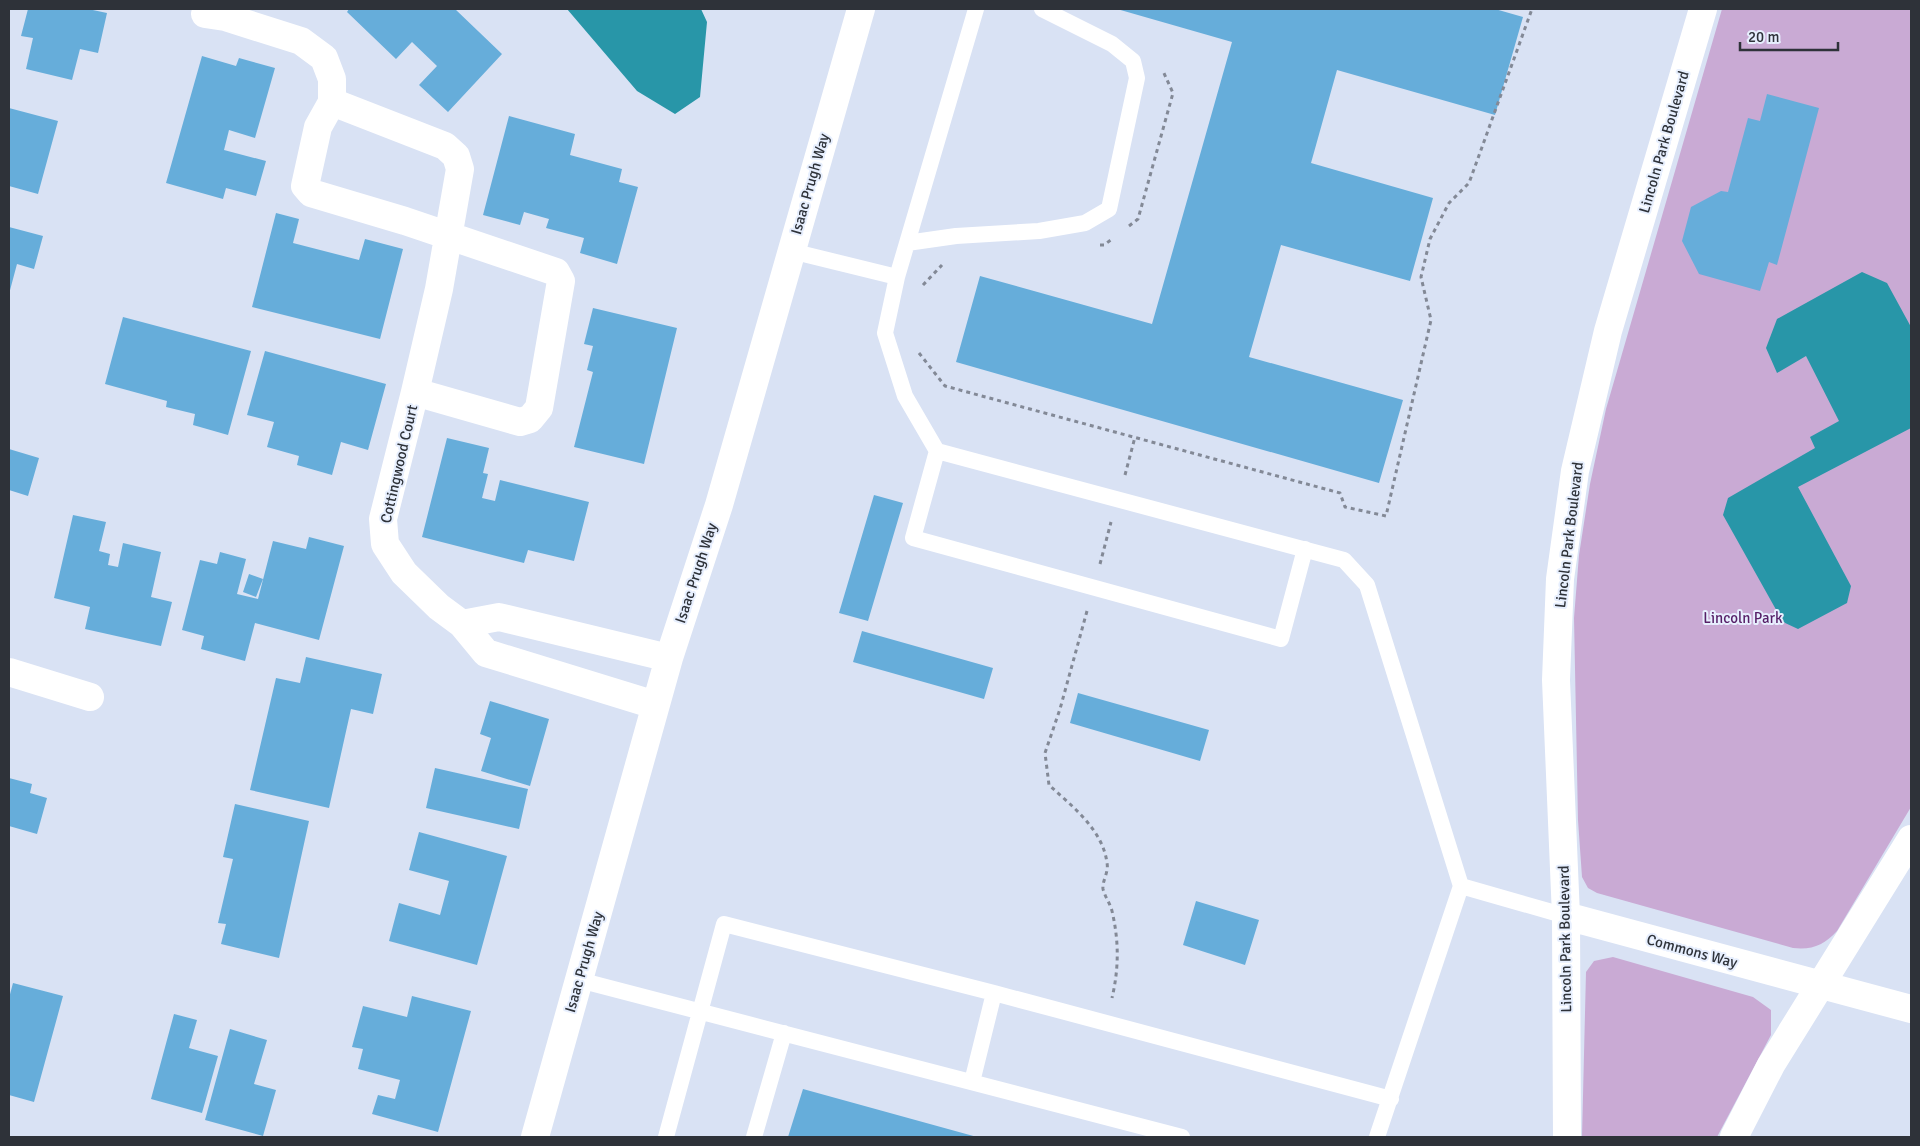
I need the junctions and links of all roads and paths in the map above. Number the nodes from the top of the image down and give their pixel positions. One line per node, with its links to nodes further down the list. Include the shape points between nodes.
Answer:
1 (861, 9): 10 (street, Isaac Prugh Way)
2 (976, 9): 9 (lane)
3 (1042, 9): 9 (lane, via 1112,44 1133,61 1137,78 1109,209 1085,223 1049,230 956,236)
4 (1532, 9): 14 (path, via 1469,183 1449,203 1430,239 1421,277 1431,320 1386,516 1344,507 1340,493 1135,437)
5 (1703, 9): 24 (street, Lincoln Park Boulevard, via 1608,331 1575,471 1560,579 1556,680)
6 (205, 14): 7 (street, via 225,17 301,41 324,58 332,79)
7 (332, 102): 8 (street, Cottingwood Court, via 445,146 456,156 460,169); 8 (street, via 318,127 305,186 312,193)
8 (448, 236): 12 (street, Cottingwood Court); 12 (street, Cottingwood Court, via 556,272 561,281 540,408 530,419 520,422)
9 (907, 243): 11 (lane)
10 (791, 251): 11 (lane); 18 (street, Isaac Prugh Way, via 718,505)
11 (897, 277): 13 (lane, via 885,333 904,396)
12 (415, 392): 17 (street, Cottingwood Court, via 383,519 385,544 404,572 439,608)
13 (937, 451): 14 (lane); 16 (lane, via 913,538)
14 (1118, 499): 15 (lane); 16 (path)
15 (1305, 549): 16 (lane, via 1281,638); 23 (lane, via 1344,560 1368,585)
16 (1094, 587): 30 (path, via 1046,753 1049,785 1078,811 1102,843 1108,865 1103,888 1112,909 1118,974)
17 (462, 624): 18 (street, via 499,617); 21 (street, Cottingwood Court, via 486,653)
18 (669, 658): 21 (street, Isaac Prugh Way)
19 (9, 672): 20 (street)
20 (90, 698)
21 (655, 705): 25 (street, Isaac Prugh Way)
22 (1911, 839): 26 (street)
23 (1461, 886): 24 (lane); 33 (lane)
24 (1566, 916): 26 (street, Commons Way); 39 (street, Lincoln Park Boulevard)
25 (579, 980): 29 (lane); 34 (street, Isaac Prugh Way)
26 (1819, 985): 28 (street, Commons Way); 40 (street, via 1770,1065)
27 (994, 993): 29 (lane, via 724,924); 30 (lane); 32 (lane)
28 (1911, 1009)
29 (701, 1012): 31 (lane); 35 (lane)
30 (1105, 1024): 33 (lane)
31 (784, 1033): 32 (lane); 36 (lane)
32 (972, 1082): 37 (lane)
33 (1390, 1098): 38 (lane)
34 (535, 1137)
35 (666, 1137)
36 (754, 1137)
37 (1182, 1137)
38 (1377, 1137)
39 (1567, 1137)
40 (1734, 1137)

